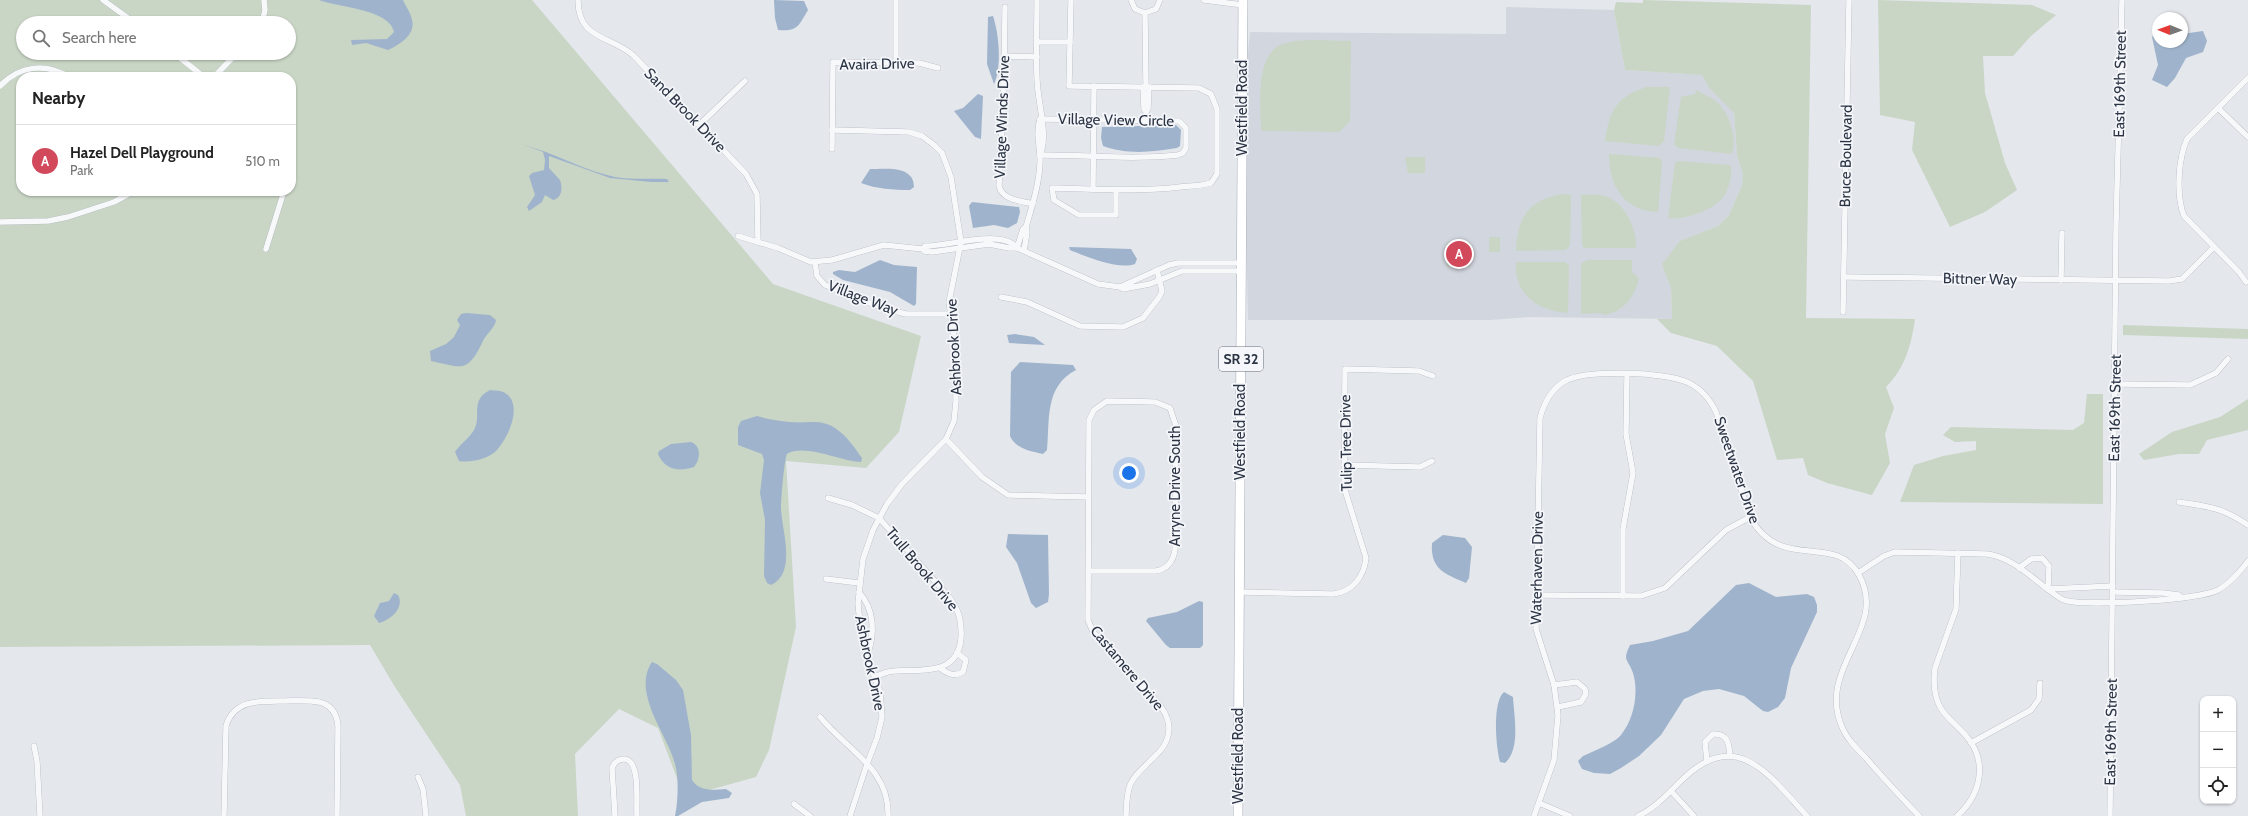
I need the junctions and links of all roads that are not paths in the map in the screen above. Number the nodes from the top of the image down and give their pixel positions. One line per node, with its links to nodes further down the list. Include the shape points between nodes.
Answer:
1 (104, 0): 15 (street)
2 (264, 0): 16 (street)
3 (578, 0): 39 (street, Sand Brook Drive, via 580,15 586,27 596,35 628,50)
4 (896, 0): 23 (street)
5 (1038, 0): 17 (street)
6 (1071, 0): 18 (street)
7 (1131, 0): 14 (street, via 1135,9)
8 (1160, 0): 14 (street, via 1156,9)
9 (1204, 0): 12 (street)
10 (1849, 0): 65 (street, Bruce Boulevard)
11 (2122, 0): 68 (street, East 169th Street)
12 (1243, 3): 63 (main road, Westfield Road / SR 32)
13 (1005, 7): 19 (street, Village Winds Drive)
14 (1146, 13): 34 (street)
15 (126, 16)
16 (264, 16)
17 (1037, 42): 18 (street); 20 (street)
18 (1070, 42): 33 (street, via 1069,86)
19 (1004, 56): 20 (street); 49 (street, Village Winds Drive, via 999,186 1006,196)
20 (1037, 57): 36 (street)
21 (183, 60): 27 (street)
22 (230, 60): 28 (street)
23 (896, 62): 24 (street, Avaira Drive, via 926,64); 40 (street, Avaira Drive, via 833,62)
24 (938, 68)
25 (19, 72): 26 (street, via 33,68)
26 (58, 72)
27 (198, 72)
28 (219, 72)
29 (16, 73): 32 (street)
30 (2248, 78): 35 (street)
31 (745, 81): 39 (street)
32 (0, 86)
33 (1094, 86): 34 (street); 37 (street)
34 (1146, 87): 38 (street); 46 (street, via 1194,87 1211,94 1218,112 1217,171 1214,180 1207,184 1162,189)
35 (2218, 108): 41 (street); 58 (street, via 2187,139 2181,152 2180,205 2184,216)
36 (1040, 119): 37 (street, Village View Circle); 43 (street, via 1044,131)
37 (1094, 120): 38 (street, Village View Circle); 44 (street)
38 (1146, 120): 44 (street, Village View Circle, via 1184,123 1185,151 1178,155 1148,158)
39 (699, 125): 54 (street, Sand Brook Drive, via 746,174 754,186 758,202)
40 (832, 130): 42 (street); 55 (street, Ashbrook Drive, via 909,132 922,136 934,145 942,153 951,177)
41 (2248, 137)
42 (832, 149)
43 (1040, 155): 44 (street, Village View Circle); 49 (street)
44 (1093, 155): 45 (street)
45 (1093, 189): 46 (street); 46 (street, via 1052,188 1053,197 1057,202 1074,212 1087,215 1116,215)
46 (1116, 190)
47 (126, 196): 50 (street, via 68,217 48,221)
48 (282, 196): 59 (street)
49 (1033, 204): 51 (street)
50 (0, 222)
51 (1026, 228): 57 (street, via 1023,229); 61 (street)
52 (2062, 233): 67 (street)
53 (738, 236): 54 (street)
54 (758, 242): 62 (street)
55 (961, 242): 56 (street); 57 (street, via 996,239 1014,244); 60 (street, Ashbrook Drive)
56 (923, 248): 60 (street, via 924,251 932,252); 62 (street, via 884,245 832,260)
57 (1017, 248): 60 (street, via 989,244); 61 (street)
58 (2213, 248): 68 (street, Bittner Way, via 2182,279); 69 (street, via 2240,272)
59 (266, 249)
60 (961, 249): 73 (street, Ashbrook Drive, via 951,292)
61 (1024, 251): 70 (street, via 1098,284)
62 (815, 262): 73 (street, Village Way, via 817,276 825,285 882,308 906,314)
63 (1242, 267): 64 (street, via 1178,263); 66 (street, via 1173,273); 99 (main road, Westfield Road / SR 32)
64 (1157, 270): 66 (street); 70 (street)
65 (1844, 277): 67 (street, Bittner Way); 72 (street, Bruce Boulevard)
66 (1160, 279): 70 (street, via 1123,290); 71 (street, via 1162,291 1153,306 1138,322 1123,327 1080,326 1027,302)
67 (2061, 280): 68 (street, Bittner Way)
68 (2116, 281): 77 (street, East 169th Street)
69 (2246, 282)
70 (1120, 287)
71 (1001, 297)
72 (1843, 312)
73 (950, 314): 80 (street, Ashbrook Drive, via 955,344 956,401 954,421)
74 (2228, 359): 77 (street, via 2216,373 2190,385)
75 (1627, 374): 78 (street, Sweetwater Drive, via 1584,374 1570,378); 86 (street, Sweetwater Drive, via 1678,378 1694,385 1710,400 1720,420); 101 (street, via 1626,434 1633,473 1623,529)
76 (1433, 376): 82 (street, Tulip Tree Drive, via 1419,371 1346,369)
77 (2116, 384): 96 (street, East 169th Street)
78 (1555, 389): 100 (street, Waterhaven Drive, via 1543,406 1539,424)
79 (1170, 408): 84 (street, Castamere Drive, via 1155,402 1107,401 1094,410 1089,426); 92 (street, Arryne Drive South, via 1176,426 1175,550 1169,564 1161,570 1147,572)
80 (946, 439): 84 (street, via 982,477 1008,495); 87 (street, Ashbrook Drive, via 902,484)
81 (1432, 461): 82 (street, via 1420,467)
82 (1344, 465): 99 (street, Tulip Tree Drive, via 1347,501 1366,558 1358,582 1337,594)
83 (828, 498): 87 (street, via 852,505)
84 (1088, 498): 92 (street, Castamere Drive)
85 (2179, 502): 88 (street, via 2215,507 2229,512)
86 (1750, 517): 93 (street, Sweetwater Drive, via 1758,530 1777,545 1790,550 1833,554 1846,561); 101 (street, via 1726,530 1666,588 1648,595)
87 (879, 518): 95 (street, Ashbrook Drive, via 866,549); 104 (street, Trull Brook Drive, via 956,606 962,625)
88 (2248, 525)
89 (1958, 553): 91 (street, via 1999,556); 93 (street, via 1895,552); 112 (street, via 1957,604 1935,668 1934,684 1941,708)
90 (2248, 561): 102 (street, via 2218,590)
91 (2019, 568): 97 (street); 97 (street, via 2031,559 2042,558 2049,566)
92 (1088, 571): 131 (street, Castamere Drive, via 1088,620 1091,628 1161,706 1168,723 1165,745 1135,774 1129,786)
93 (1858, 573): 138 (street, Sweetwater Drive, via 1865,591 1866,614 1837,682 1837,714 1848,738)
94 (826, 579): 95 (street)
95 (859, 583): 98 (street, Ashbrook Drive)
96 (2113, 589): 97 (street); 102 (street); 103 (street, East 169th Street)
97 (2048, 590): 103 (street, via 2064,600)
98 (859, 592): 105 (street, Ashbrook Drive, via 860,624); 105 (street, via 866,600 871,618 872,640)
99 (1239, 592): 132 (main road, Westfield Road / SR 32)
100 (1536, 594): 101 (street); 109 (street, Waterhaven Drive, via 1537,636)
101 (1623, 596)
102 (2189, 597): 103 (street)
103 (2113, 602): 141 (street, East 169th Street)
104 (957, 653): 106 (street); 106 (street, via 966,660 963,672 952,675)
105 (867, 657): 107 (street, Ashbrook Drive)
106 (940, 668): 107 (street, via 926,671 894,671)
107 (875, 677): 116 (street, Ashbrook Drive, via 882,700 882,717 877,738)
108 (2040, 683): 112 (street, via 2039,699 2031,710)
109 (1554, 685): 110 (street, Waterhaven Drive); 110 (street, via 1577,682 1585,689 1586,694 1581,702)
110 (1558, 707): 119 (street, Waterhaven Drive, via 1556,752)
111 (820, 717): 116 (street)
112 (1971, 742): 121 (street, via 1977,755 1980,776 1975,794)
113 (34, 746): 122 (street)
114 (1730, 756): 115 (street); 115 (street, via 1725,737 1713,734 1705,742); 137 (street, via 1750,761 1763,769)
115 (1707, 761): 118 (street)
116 (866, 764): 129 (street, Ashbrook Drive); 130 (street, via 883,784 887,796)
117 (418, 777): 125 (street, via 423,789)
118 (1671, 790): 135 (street); 136 (street)
119 (1539, 803): 133 (street, Waterhaven Drive); 134 (street)
120 (794, 804): 128 (street)
121 (1963, 811): 139 (street); 140 (street)
122 (40, 816)
123 (224, 816): 124 (street, via 224,733 227,722 234,711 259,700 314,701 324,703 332,709 337,717 338,726)
124 (337, 816)
125 (426, 816)
126 (615, 816): 127 (street, via 612,768 622,759 631,762 635,769)
127 (637, 816)
128 (810, 816)
129 (850, 816)
130 (888, 816)
131 (1126, 816)
132 (1238, 816)
133 (1534, 816)
134 (1570, 816)
135 (1638, 816)
136 (1694, 816)
137 (1807, 816)
138 (1919, 816)
139 (1957, 816)
140 (1967, 816)
141 (2110, 816)

